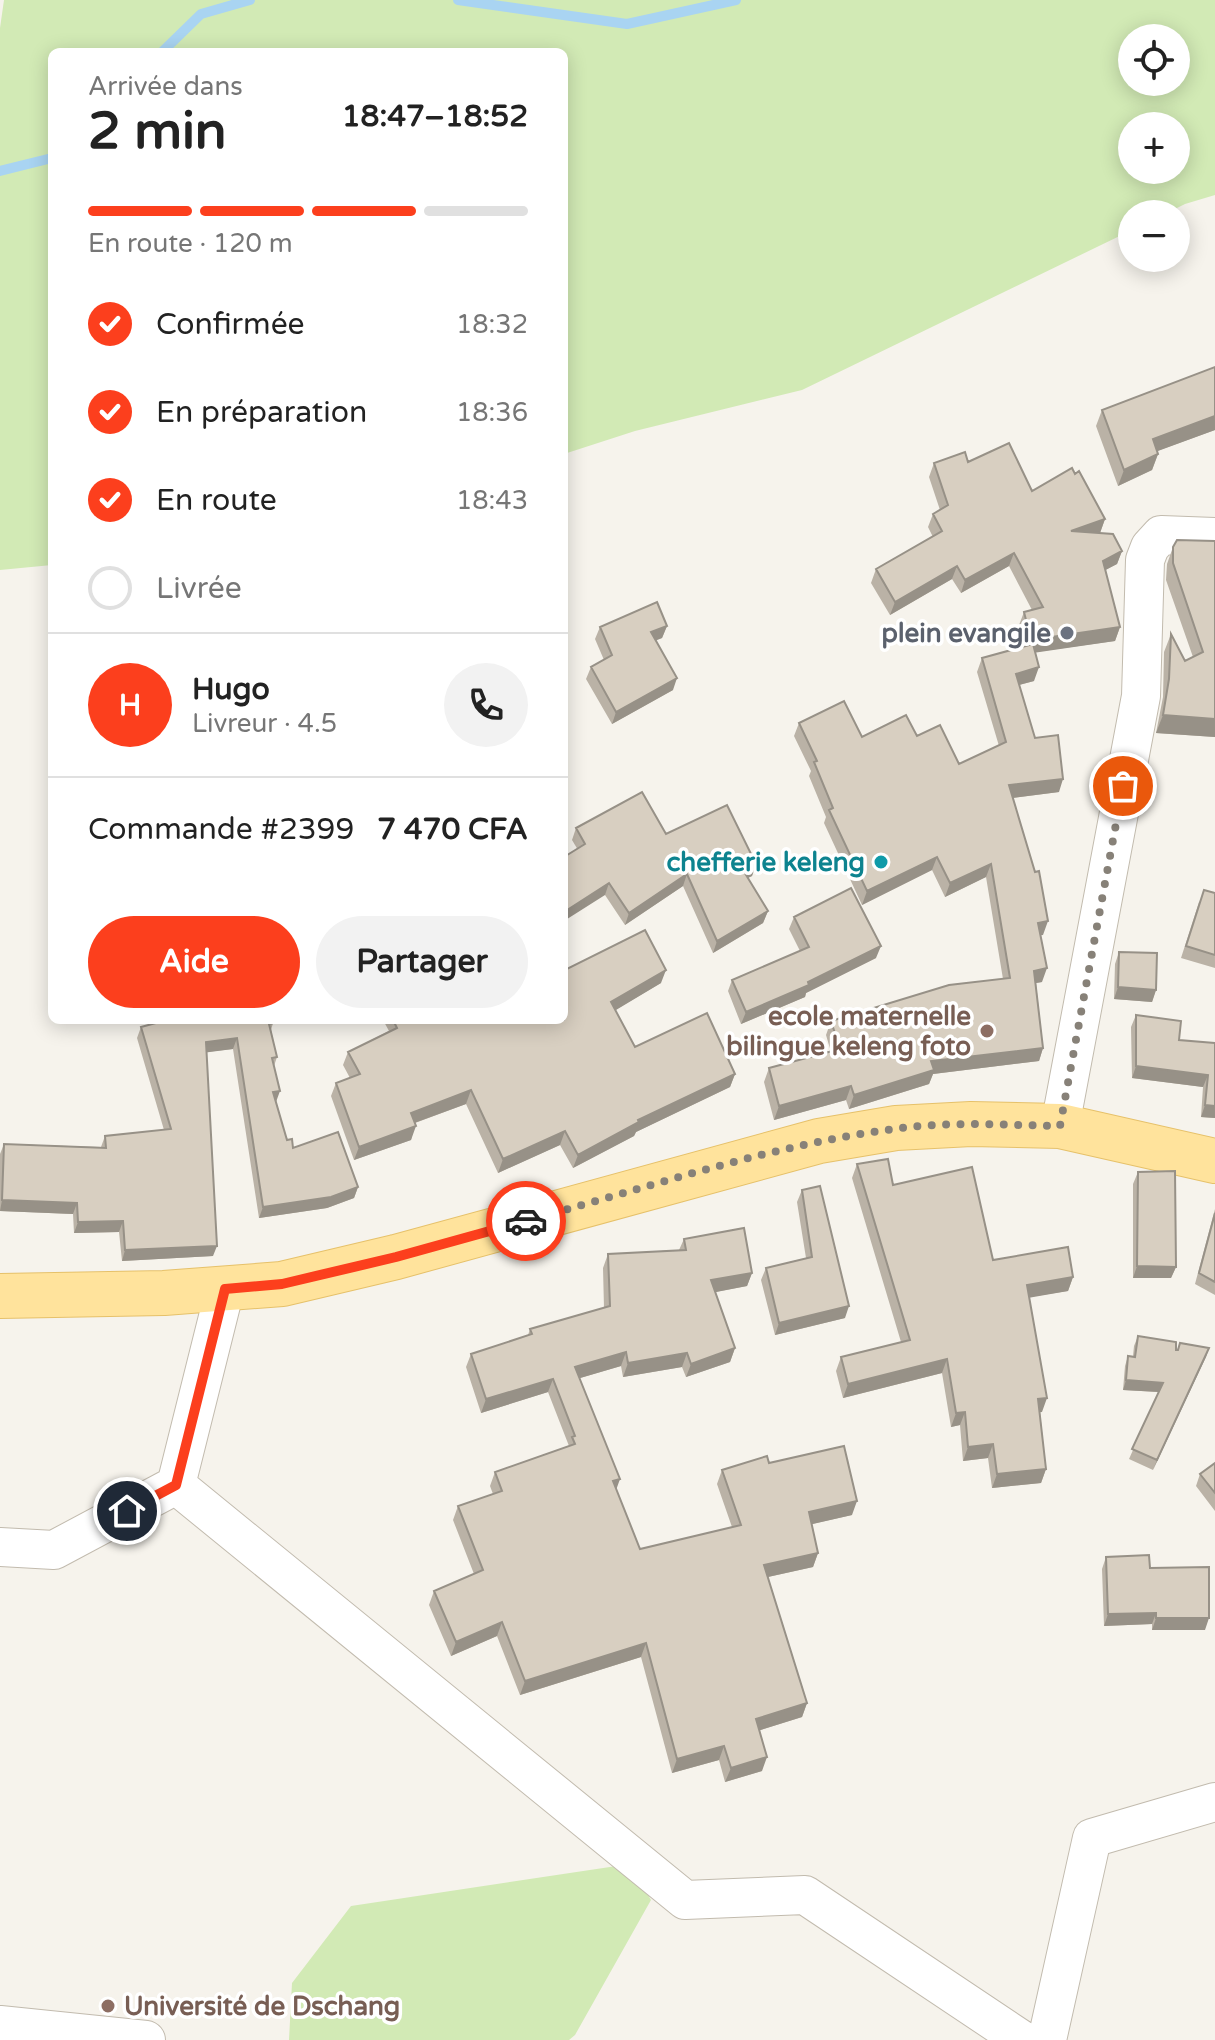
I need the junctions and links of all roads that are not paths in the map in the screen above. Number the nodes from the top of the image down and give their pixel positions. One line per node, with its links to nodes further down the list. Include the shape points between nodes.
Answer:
1 (1215, 537): 2 (street, via 1161,535 1145,560 1141,696)
2 (1060, 1126): 3 (main road); 4 (main road, via 896,1128 819,1141 396,1257 282,1284)
3 (1215, 1161)
4 (225, 1289): 5 (main road); 6 (street)
5 (0, 1296)
6 (176, 1485): 7 (street, via 54,1550); 11 (street, via 685,1900 805,1895)
7 (0, 1547)
8 (1215, 1802): 12 (street, via 1092,1838)
9 (0, 2025): 10 (street)
10 (146, 2040)
11 (1022, 2040)
12 (1047, 2040)

